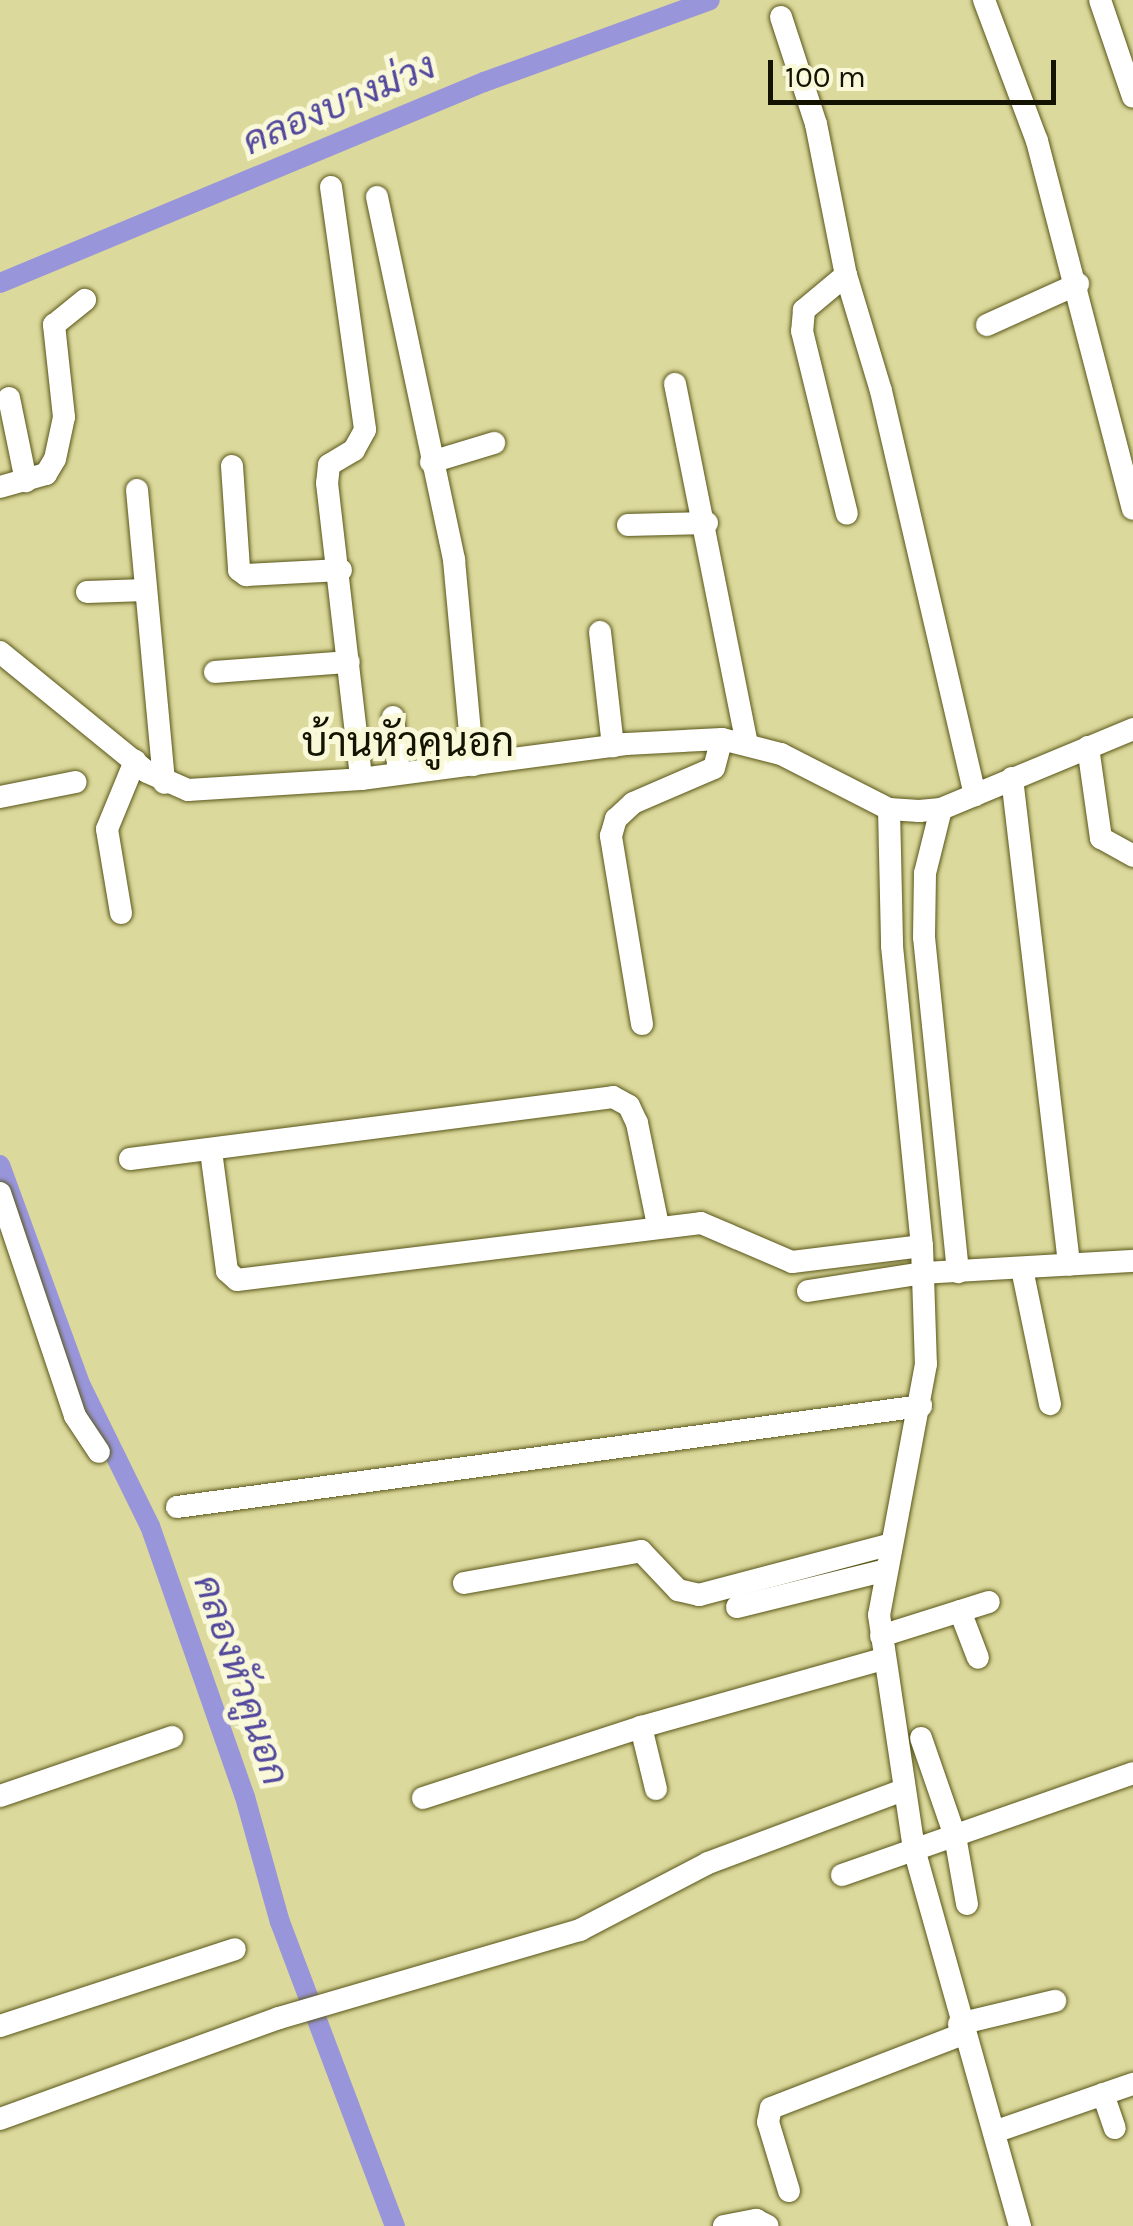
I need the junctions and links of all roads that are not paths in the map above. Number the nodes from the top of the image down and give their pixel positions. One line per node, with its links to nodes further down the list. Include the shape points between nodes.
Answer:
1 (984, 0): 8 (street, via 1037,141)
2 (1100, 0): 4 (street)
3 (781, 16): 7 (street, via 816,124)
4 (1133, 98)
5 (331, 187): 23 (street, via 365,430 354,450 328,465)
6 (377, 197): 14 (street)
7 (846, 274): 20 (street, via 804,310 802,331); 43 (street, via 881,392)
8 (1078, 284): 10 (street); 19 (street)
9 (84, 300): 16 (street, via 54,325 61,443 46,474)
10 (987, 325)
11 (675, 384): 21 (street)
12 (9, 398): 16 (street)
13 (494, 443): 14 (street)
14 (431, 462): 37 (street, via 454,560)
15 (232, 466): 23 (street, via 239,570)
16 (26, 481): 17 (street)
17 (0, 487)
18 (137, 490): 24 (street)
19 (1133, 510)
20 (848, 514)
21 (707, 523): 22 (street); 33 (street)
22 (628, 525)
23 (341, 570): 28 (street)
24 (146, 590): 25 (street); 42 (street)
25 (87, 592)
26 (600, 632): 34 (street)
27 (0, 652): 36 (street)
28 (349, 662): 29 (street); 39 (street)
29 (215, 672)
30 (392, 717): 38 (street)
31 (1133, 729): 35 (street)
32 (722, 739): 33 (street); 34 (street); 49 (street, via 714,768 632,803 616,818 610,859)
33 (747, 743): 45 (street)
34 (613, 746): 37 (street)
35 (1088, 747): 40 (street); 47 (street, via 1102,838)
36 (135, 761): 42 (street); 48 (street, via 108,828)
37 (473, 765): 38 (street)
38 (399, 773): 39 (street)
39 (361, 778): 42 (street, via 226,791)
40 (1012, 778): 43 (street); 56 (street)
41 (76, 782): 44 (street)
42 (164, 783)
43 (975, 795): 46 (street)
44 (0, 797)
45 (889, 809): 46 (street); 54 (street, via 892,946)
46 (941, 809): 58 (street, via 925,873 924,937)
47 (1133, 856)
48 (121, 913)
49 (642, 1024)
50 (211, 1151): 51 (street); 53 (street, via 612,1097 623,1100 638,1123); 53 (street, via 226,1271 237,1280)
51 (130, 1159)
52 (0, 1193): 63 (street, via 75,1416)
53 (658, 1225): 54 (street, via 717,1225 792,1262)
54 (922, 1246): 59 (street)
55 (1133, 1261): 56 (street)
56 (1069, 1265): 57 (street)
57 (1022, 1269): 58 (street); 61 (street)
58 (958, 1272): 59 (street)
59 (923, 1274): 60 (street); 62 (street)
60 (808, 1291)
61 (1050, 1404)
62 (920, 1406): 64 (street); 65 (street)
63 (99, 1452)
64 (177, 1507)
65 (888, 1546): 66 (street); 67 (street, via 699,1594 678,1590 641,1551)
66 (882, 1571): 69 (street); 71 (street)
67 (464, 1583)
68 (989, 1602): 70 (street)
69 (737, 1607)
70 (960, 1611): 71 (street); 72 (street)
71 (882, 1647): 73 (street); 78 (street)
72 (978, 1658)
73 (641, 1727): 77 (street); 80 (street)
74 (172, 1737): 79 (street)
75 (921, 1738): 81 (street)
76 (1133, 1773): 81 (street)
77 (656, 1790)
78 (901, 1792): 82 (street); 91 (street, via 708,1862 580,1930 278,2018)
79 (0, 1796)
80 (423, 1798)
81 (955, 1836): 82 (street); 84 (street)
82 (914, 1850): 83 (street); 88 (street)
83 (842, 1875)
84 (967, 1904)
85 (235, 1949): 87 (street)
86 (1054, 2001): 88 (street)
87 (0, 2026)
88 (961, 2029): 93 (street); 94 (street, via 771,2108 768,2122)
89 (1133, 2084): 90 (street)
90 (1103, 2094): 92 (street); 93 (street)
91 (0, 2119)
92 (1115, 2128)
93 (994, 2132): 97 (street)
94 (789, 2191)
95 (724, 2226): 96 (street, via 756,2220)
96 (768, 2226)
97 (1020, 2226)

